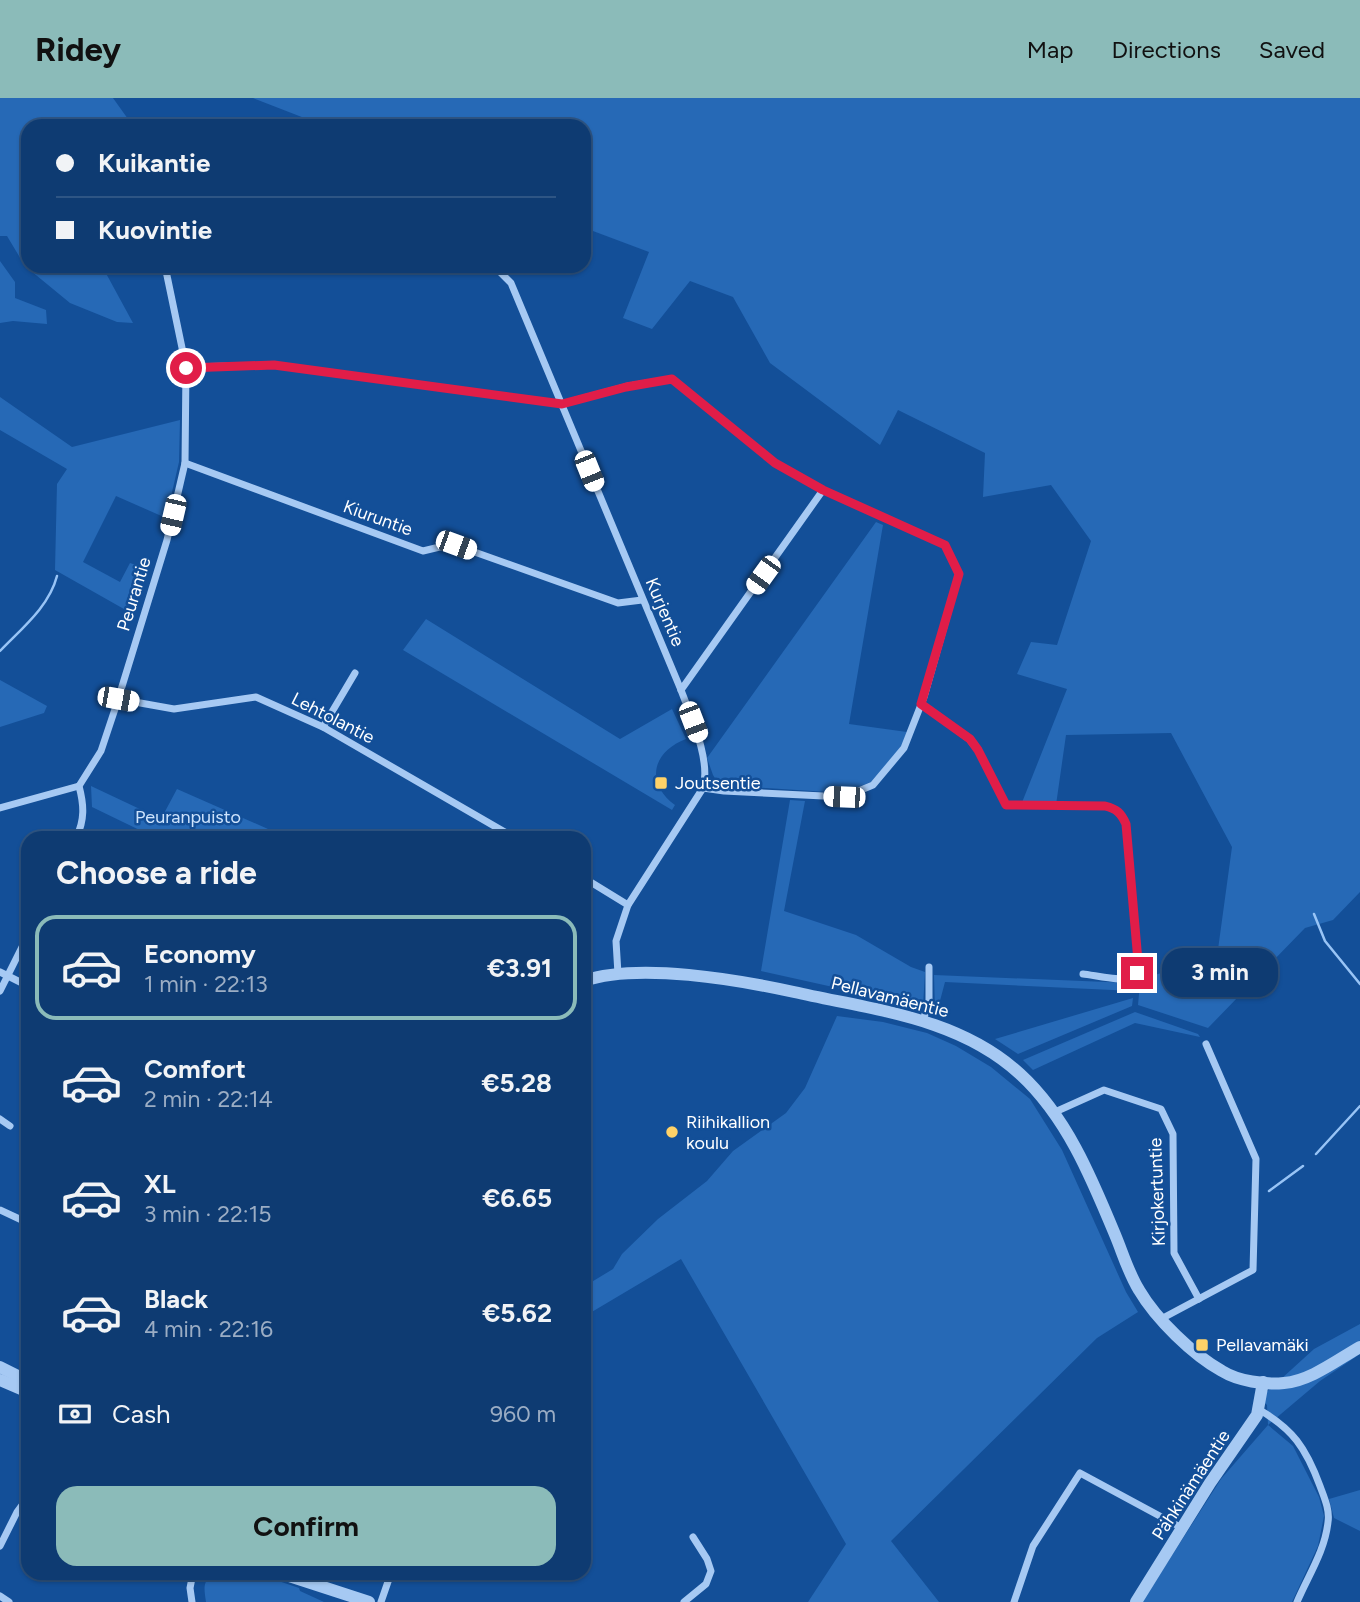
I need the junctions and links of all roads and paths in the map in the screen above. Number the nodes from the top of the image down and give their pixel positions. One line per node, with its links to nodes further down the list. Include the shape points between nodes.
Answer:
1 (166, 273): 3 (street, Peurantie)
2 (501, 273): 4 (street, Kurjentie, via 511,283)
3 (186, 368): 4 (street, via 274,365); 5 (street, Peurantie)
4 (562, 404): 6 (street, via 672,379 775,463); 7 (street, Kurjentie)
5 (185, 463): 7 (street, Kiuruntie, via 423,551 452,544 618,603); 10 (street, Peurantie, via 167,540)
6 (823, 490): 9 (street); 11 (street, via 945,545 959,574)
7 (642, 600): 9 (street, Kurjentie)
8 (355, 673): 12 (street)
9 (681, 690): 14 (street, Kurjentie, via 699,740)
10 (118, 699): 12 (street, Lehtolantie, via 174,709 256,697); 13 (street, Peurantie, via 101,751)
11 (921, 704): 14 (street, via 904,748 873,785 844,797); 24 (street, via 970,739 1006,805 1105,806 1122,815 1137,973 1126,979)
12 (323, 727): 17 (street, Lehtolantie)
13 (79, 786): 15 (street); 16 (street, via 84,803)
14 (703, 788): 19 (street)
15 (0, 808)
16 (79, 831)
17 (503, 831)
18 (591, 882): 19 (street)
19 (628, 905): 23 (street, via 616,941)
20 (21, 946): 22 (street)
21 (929, 967): 28 (street, via 929,1003)
22 (4, 974): 26 (street); 27 (street)
23 (618, 974): 25 (street, Pellavamäentie); 28 (street, Pellavamäentie, via 747,982)
24 (1083, 974)
25 (591, 980)
26 (21, 982)
27 (0, 991)
28 (923, 1020): 30 (street, Pellavamäentie, via 972,1038 994,1053)
29 (1206, 1044): 35 (street, via 1256,1159 1253,1270)
30 (1055, 1112): 35 (street, Kirjokertuntie, via 1104,1090 1161,1109 1173,1134 1174,1253); 36 (street, Pellavamäentie, via 1138,1289)
31 (0, 1118): 32 (street)
32 (10, 1125)
33 (0, 1210): 34 (street)
34 (21, 1220)
35 (1199, 1299): 36 (street)
36 (1161, 1319): 41 (street, Pellavamäentie, via 1224,1373)
37 (1360, 1347): 41 (street, Pellavamäentie, via 1297,1381)
38 (0, 1367): 39 (street)
39 (21, 1378)
40 (0, 1380): 42 (street)
41 (1263, 1382): 43 (street, Pähkinämäentie)
42 (21, 1389)
43 (1258, 1409): 45 (street, Pähkinämäentie); 59 (street, via 1283,1424 1301,1444 1328,1516 1317,1562)
44 (21, 1507): 47 (street)
45 (1183, 1528): 57 (street, via 1080,1473 1033,1546); 58 (street, Pähkinämäentie)
46 (693, 1537): 56 (street, via 711,1571 706,1584)
47 (0, 1546)
48 (192, 1580): 53 (street)
49 (301, 1580): 54 (street)
50 (389, 1580): 55 (street)
51 (0, 1597): 52 (street)
52 (9, 1602)
53 (192, 1602)
54 (369, 1602)
55 (381, 1602)
56 (684, 1602)
57 (1014, 1602)
58 (1136, 1602)
59 (1297, 1602)

